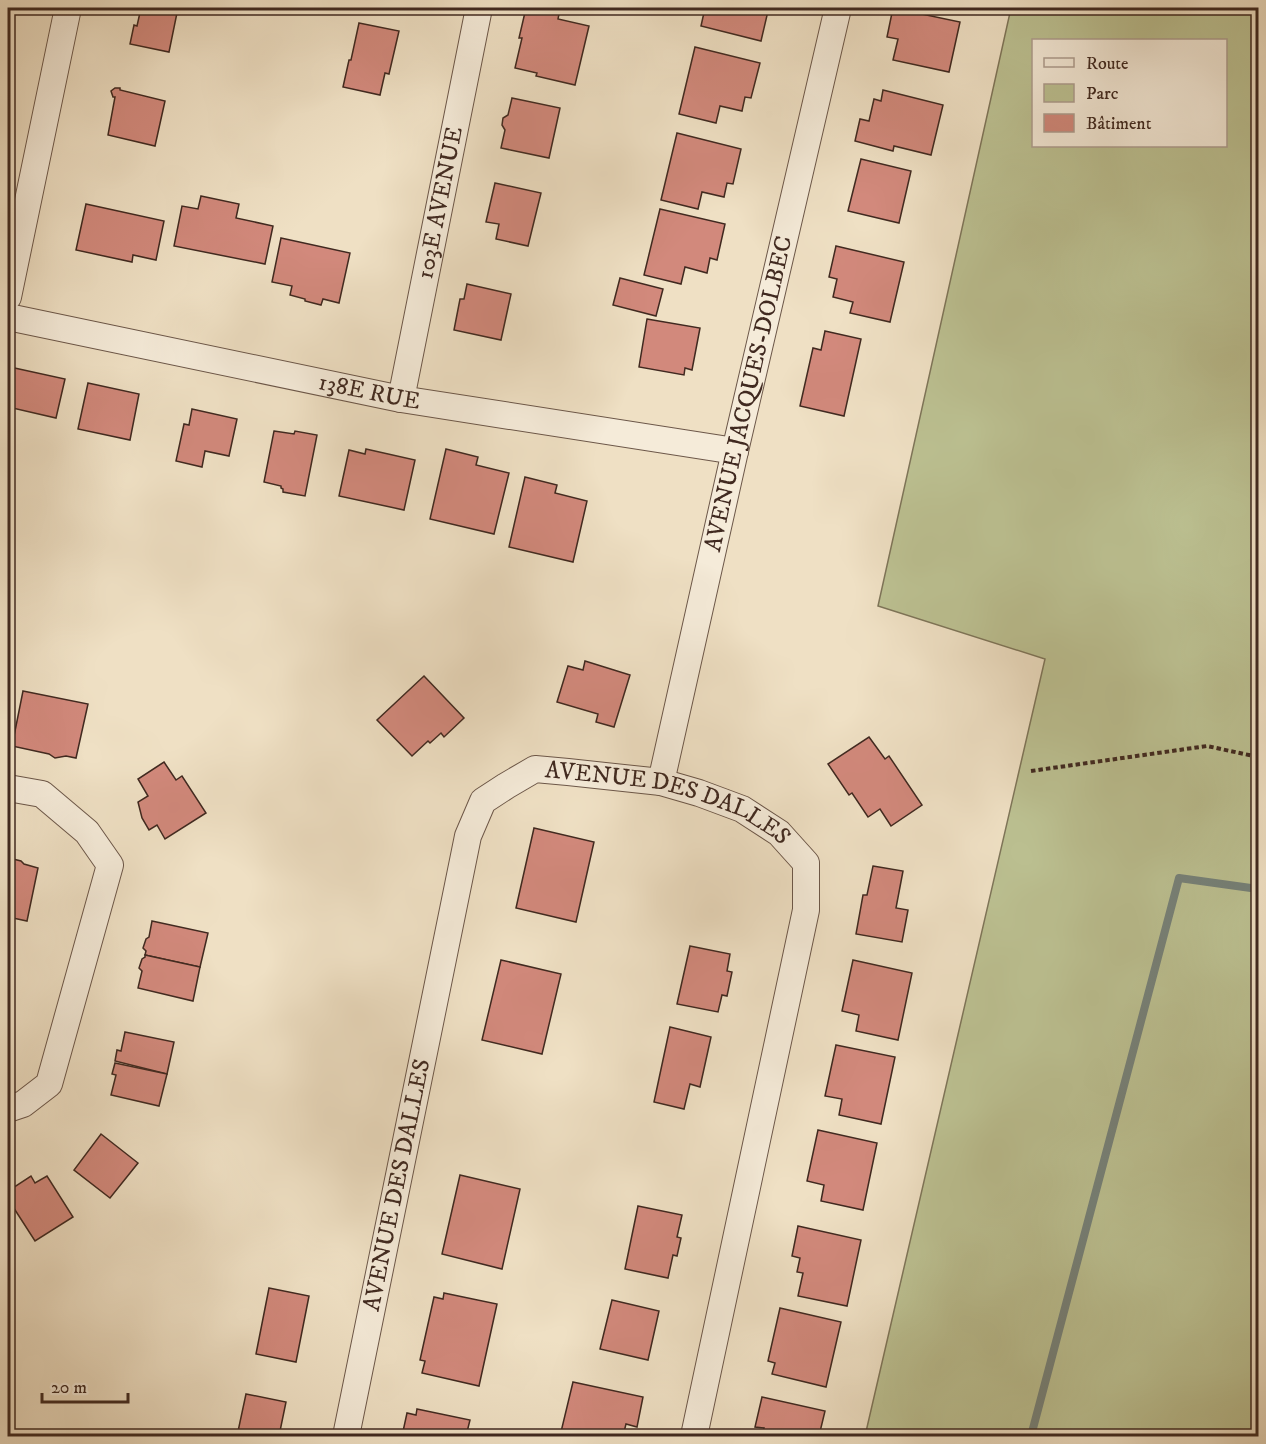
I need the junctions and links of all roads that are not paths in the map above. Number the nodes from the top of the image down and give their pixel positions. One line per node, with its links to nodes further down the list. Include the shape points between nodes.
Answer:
1 (68, 8): 4 (street)
2 (479, 8): 6 (street, 103E AVENUE)
3 (838, 8): 7 (street, AVENUE JACQUES-DOLBEC)
4 (8, 297)
5 (8, 317): 6 (street, 138E RUE)
6 (401, 399): 7 (street, 138E RUE)
7 (735, 451): 8 (street, AVENUE JACQUES-DOLBEC)
8 (661, 782): 11 (street, AVENUE DES DALLES, via 535,769 483,801 468,837); 12 (street, AVENUE DES DALLES, via 742,809 779,833 806,863 806,910)
9 (8, 788): 10 (street, via 42,794 87,832 110,865 49,1084 23,1104)
10 (8, 1109)
11 (346, 1437)
12 (694, 1437)

